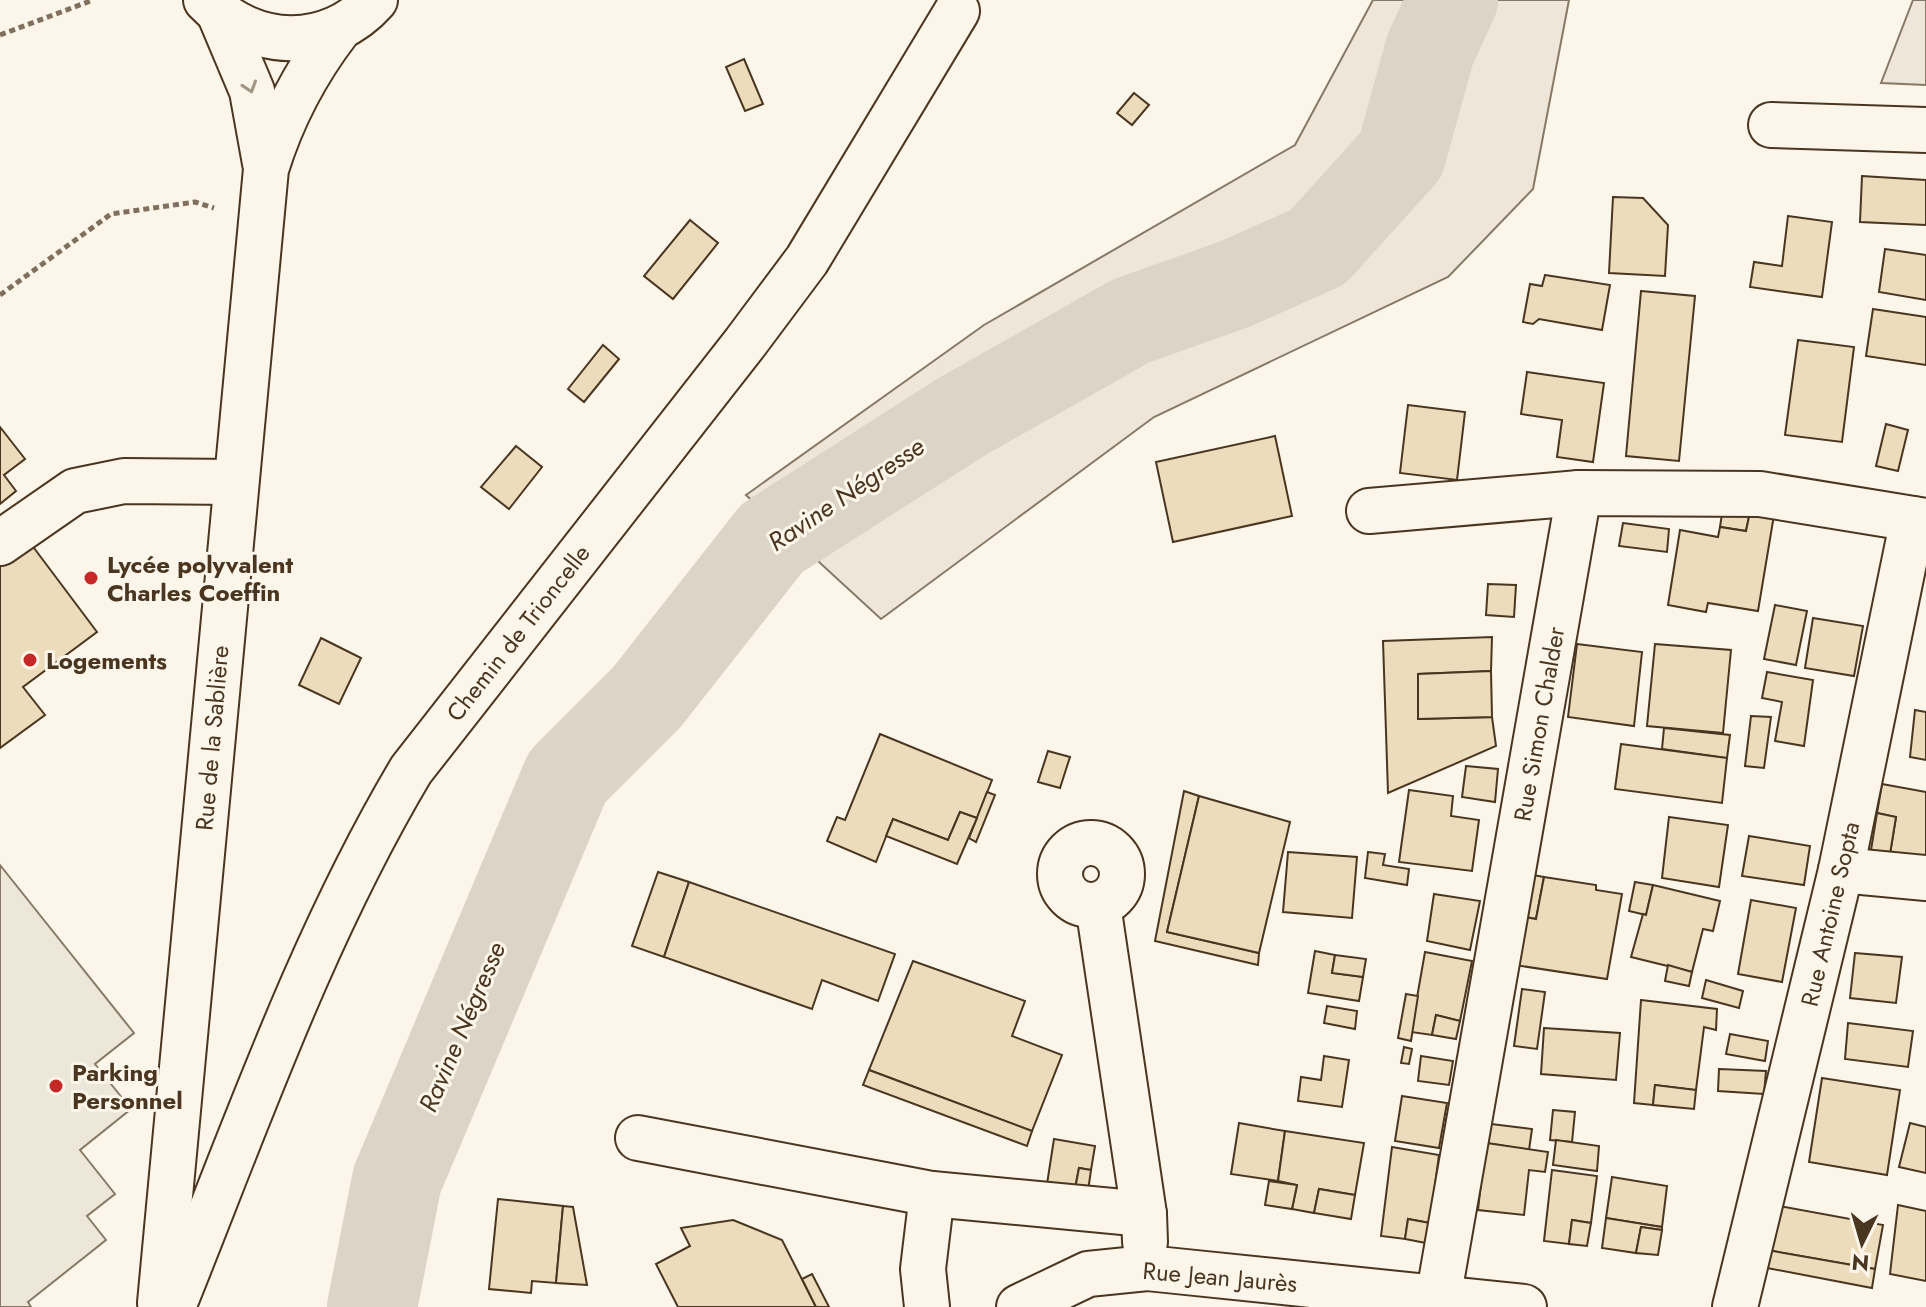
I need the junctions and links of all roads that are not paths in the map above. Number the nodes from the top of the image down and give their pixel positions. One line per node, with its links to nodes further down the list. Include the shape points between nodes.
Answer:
1 (375, 0): 4 (street)
2 (213, 8): 4 (street, via 257,34 298,40); 7 (street, Rue de la Sablière, one-way to 7, via 252,91)
3 (957, 11): 22 (street, Chemin de Trioncelle, via 807,260 404,782 324,934)
4 (338, 30): 7 (street, Rue de la Sablière, via 292,100)
5 (1771, 125): 6 (street)
6 (1926, 130)
7 (266, 169): 8 (street, Rue de la Sablière)
8 (236, 482): 12 (street, via 124,481 75,491); 21 (street, Rue de la Sablière)
9 (1579, 493): 10 (street); 11 (street, via 1760,494); 20 (street, Rue Simon Chalder)
10 (1369, 511)
11 (1919, 520): 13 (street, Rue Antoine Sopta)
12 (0, 543)
13 (1841, 870): 14 (street); 26 (street, Rue Antoine Sopta)
14 (1926, 878)
15 (1098, 905): 18 (street)
16 (638, 1138): 17 (street)
17 (932, 1194): 18 (street); 23 (street, via 923,1269)
18 (1144, 1214): 19 (street)
19 (1147, 1268): 20 (street, Rue Jean Jaurès); 24 (street, Rue Jean Jaurès, via 1088,1274)
20 (1438, 1299): 25 (street, Rue Jean Jaurès)
21 (159, 1307)
22 (173, 1307)
23 (927, 1307)
24 (1019, 1307)
25 (1524, 1307)
26 (1735, 1307)

